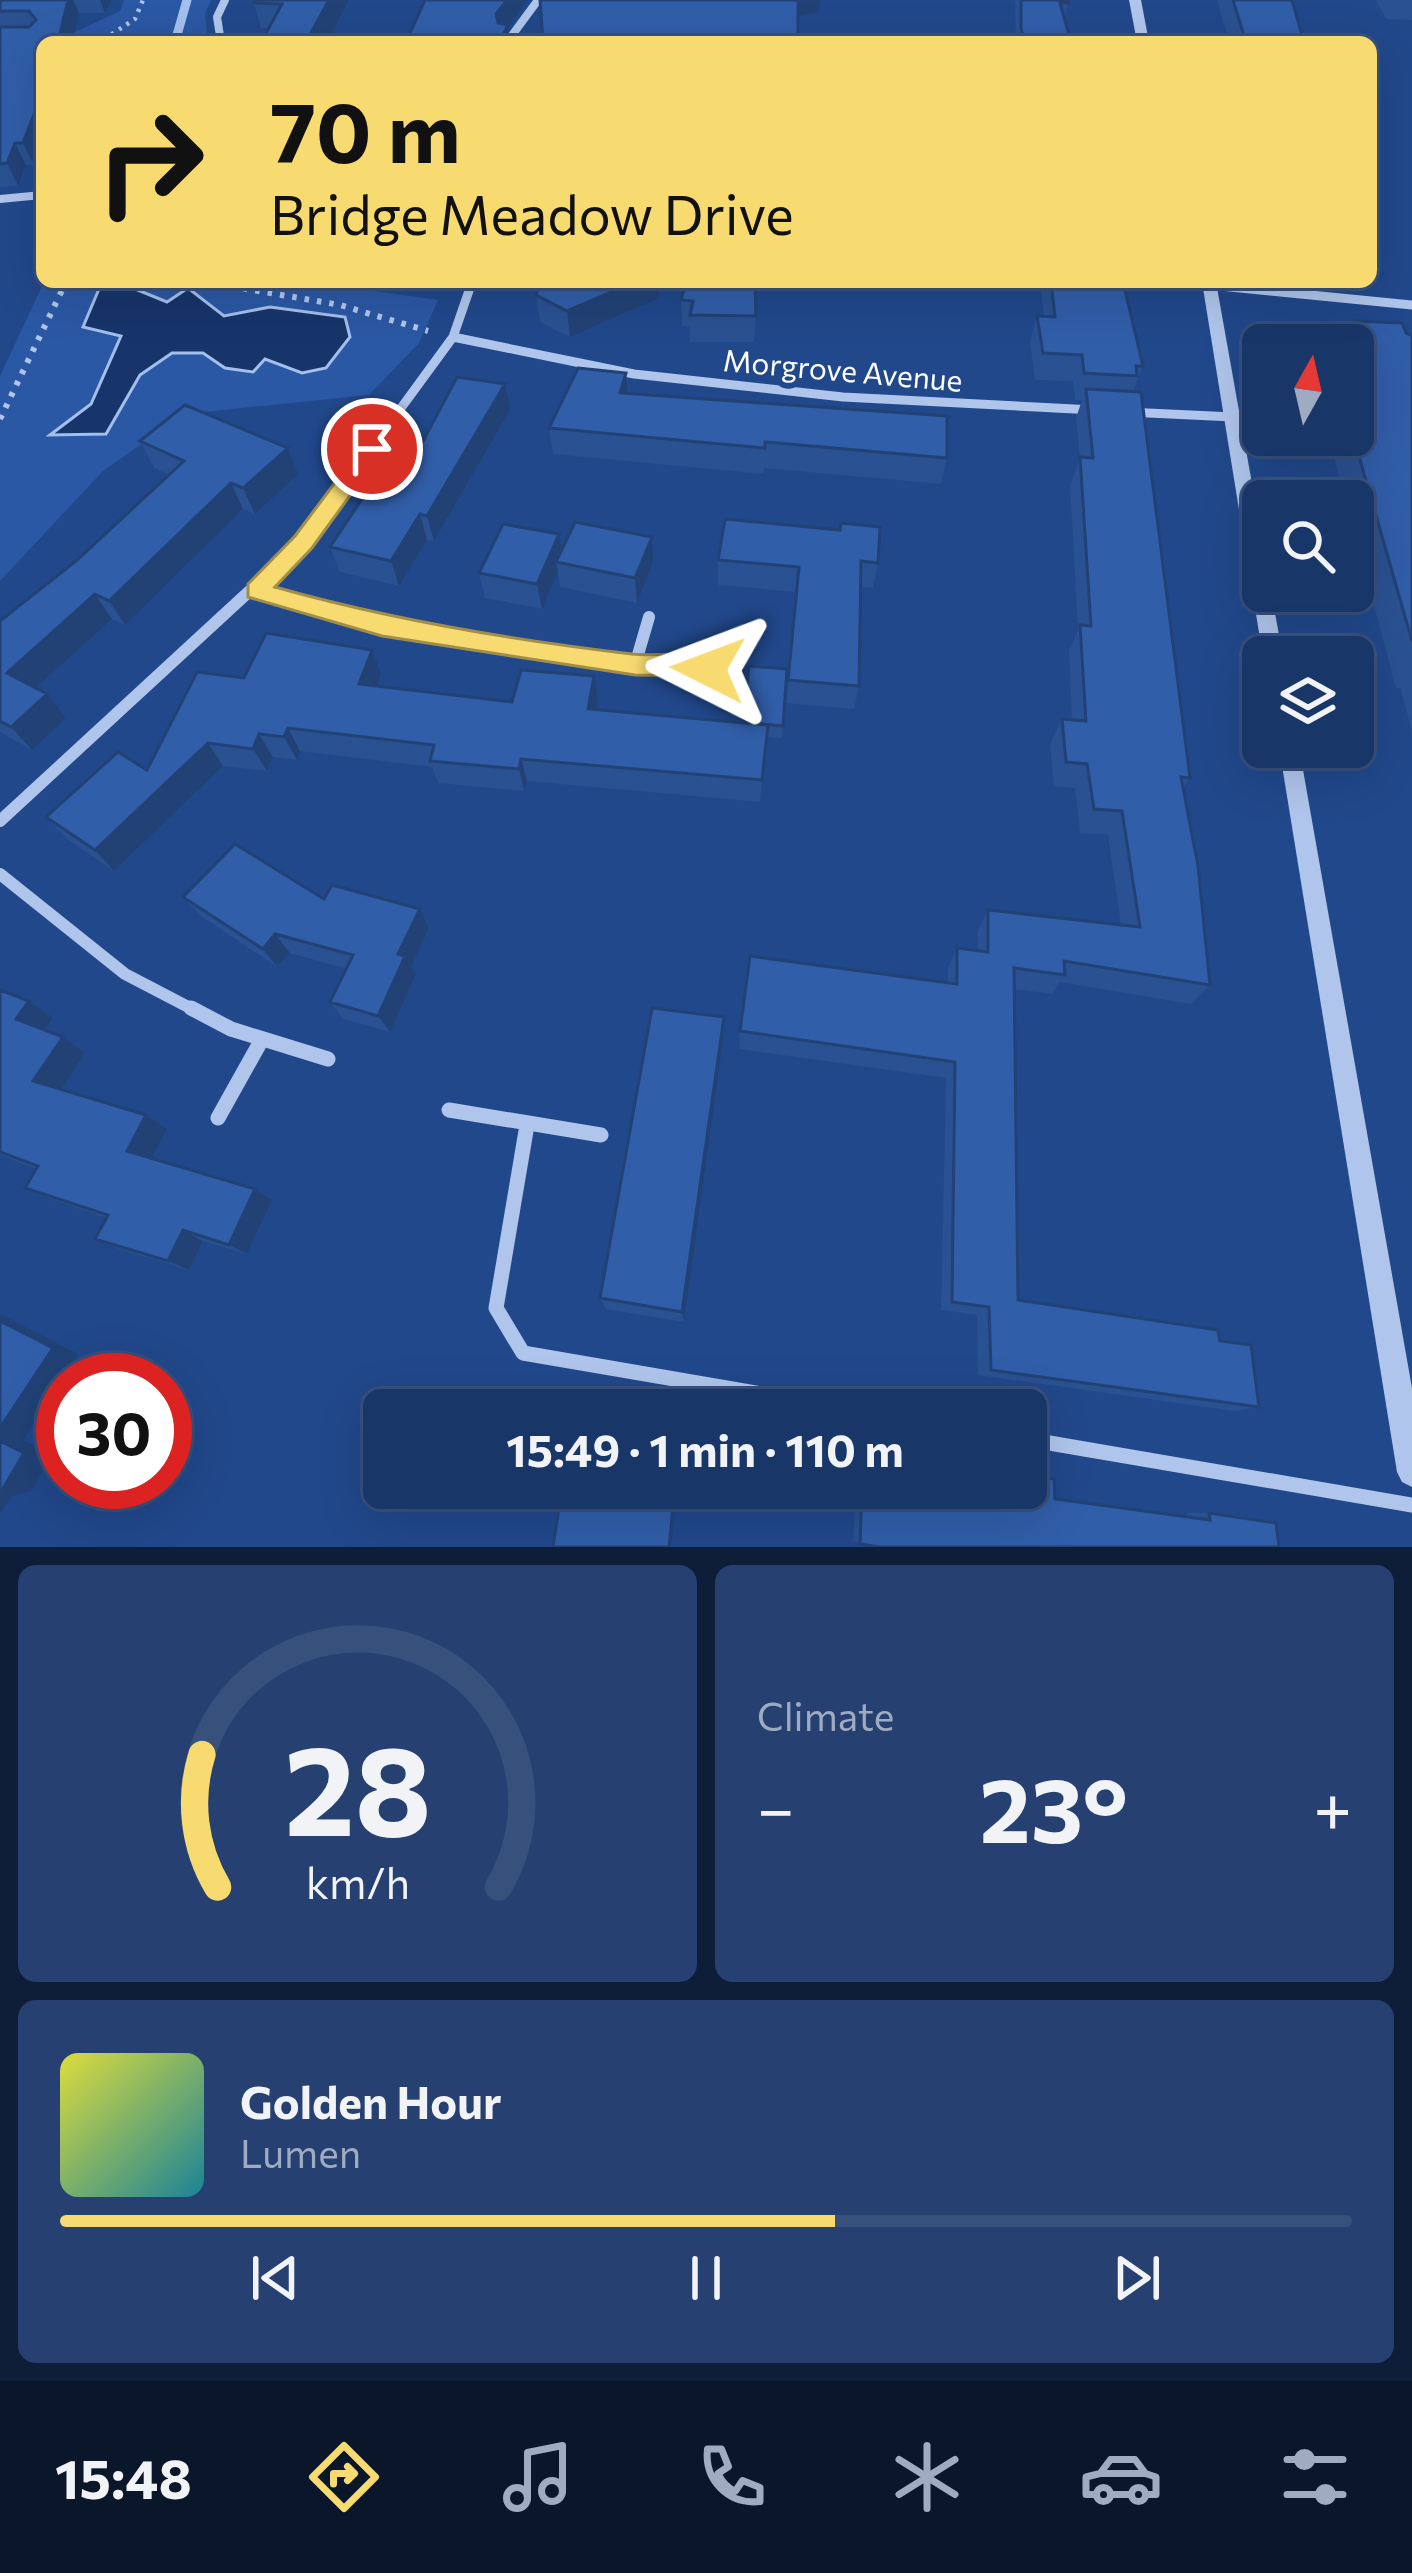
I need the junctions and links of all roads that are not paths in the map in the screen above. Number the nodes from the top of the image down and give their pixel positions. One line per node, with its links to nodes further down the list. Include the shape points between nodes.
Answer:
1 (225, 0): 4 (street)
2 (538, 0): 5 (street)
3 (1135, 0): 6 (street)
4 (220, 36)
5 (511, 36)
6 (1142, 36)
7 (36, 196): 8 (street)
8 (0, 199)
9 (470, 288): 13 (street)
10 (1211, 288): 14 (street)
11 (1256, 288): 12 (street)
12 (1412, 305)
13 (453, 338): 14 (street, Morgrove Avenue, via 634,374 843,397); 15 (street, via 303,542)
14 (1233, 417): 17 (street)
15 (257, 591): 18 (street, via 382,626); 21 (street)
16 (649, 616): 18 (street)
17 (1270, 636)
18 (635, 665): 19 (street)
19 (708, 669)
20 (1293, 768): 31 (street)
21 (0, 820)
22 (0, 874): 23 (street, via 125,974)
23 (261, 1041): 24 (street); 26 (street)
24 (328, 1059)
25 (449, 1110): 27 (street)
26 (218, 1118)
27 (527, 1125): 28 (street); 29 (street, via 496,1308 523,1353)
28 (601, 1136)
29 (733, 1389)
30 (1047, 1443): 32 (street)
31 (1412, 1472)
32 (1412, 1505)

